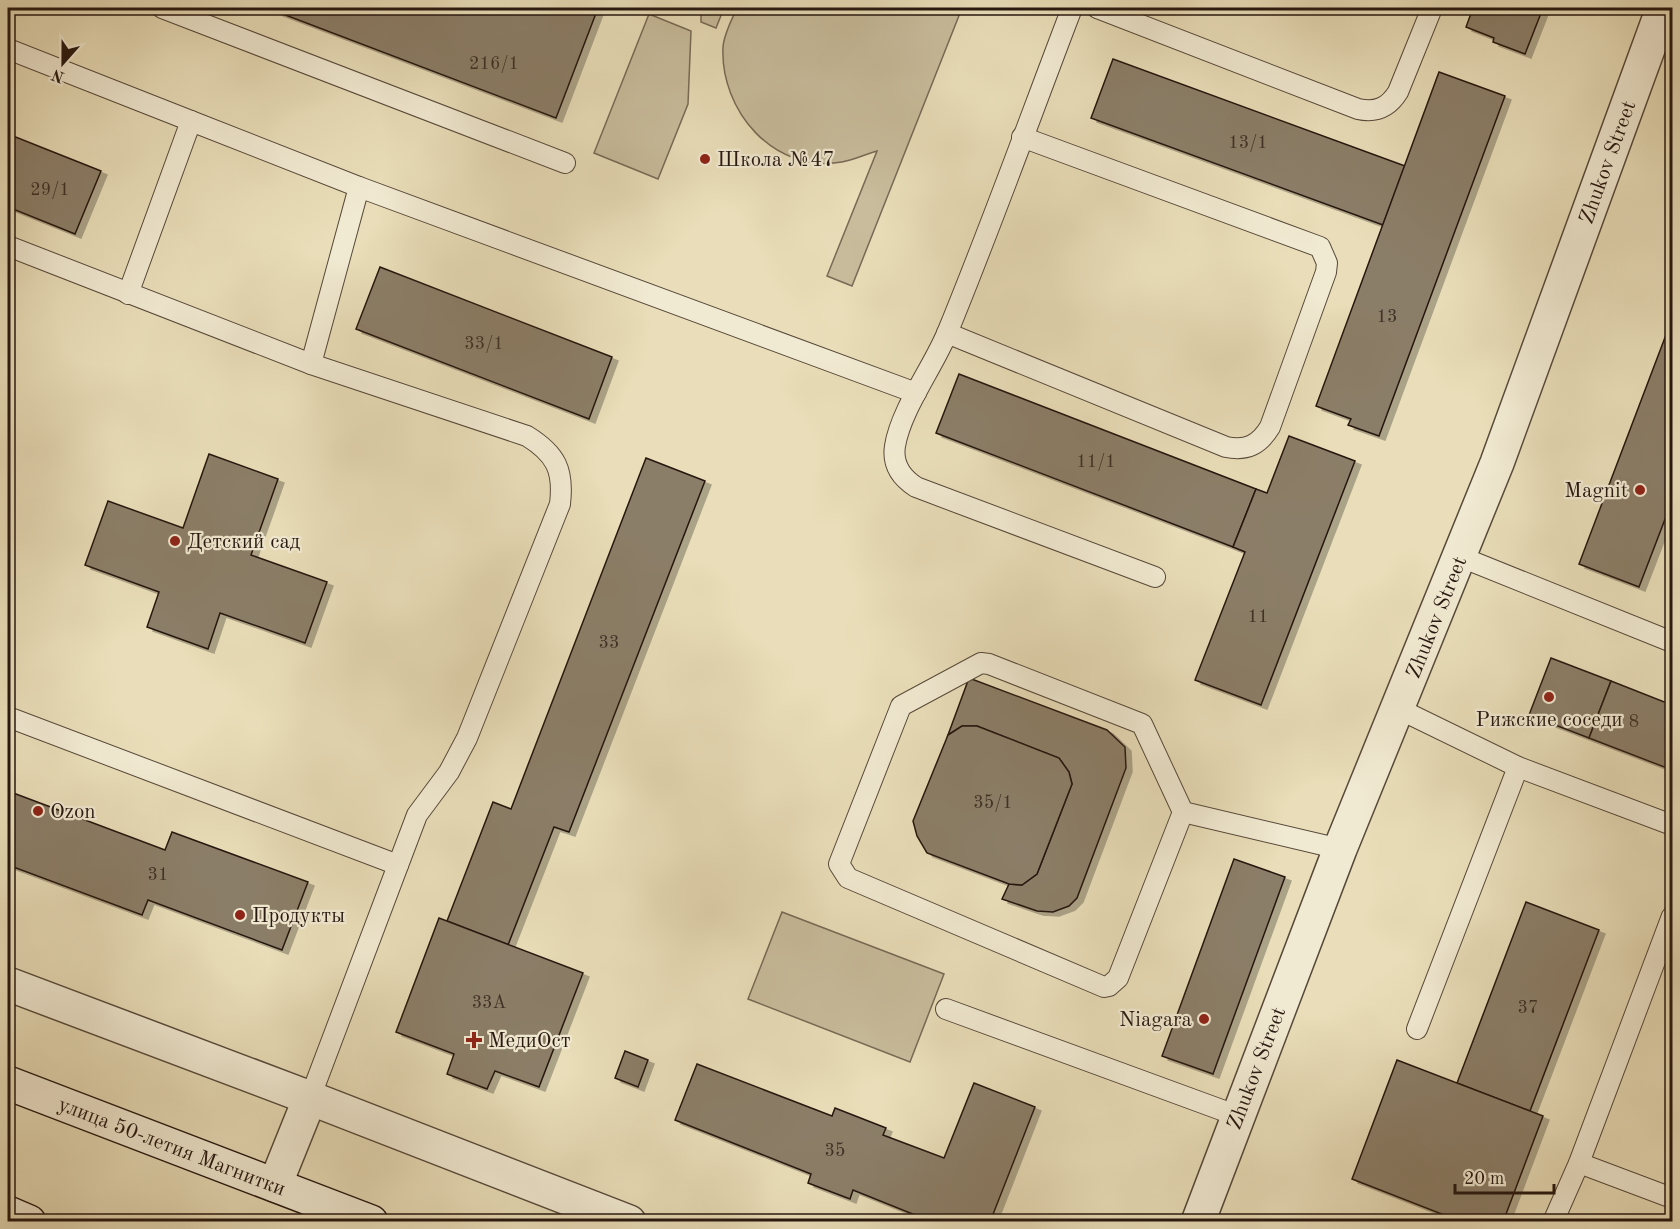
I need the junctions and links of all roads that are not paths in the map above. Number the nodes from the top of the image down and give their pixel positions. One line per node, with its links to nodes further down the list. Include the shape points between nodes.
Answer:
1 (162, 8): 9 (lane)
2 (1072, 8): 8 (lane)
3 (1097, 8): 4 (lane, via 1370,111 1391,102 1398,92)
4 (1432, 8)
5 (1663, 8): 16 (street, Zhukov Street)
6 (8, 49): 7 (lane)
7 (191, 121): 10 (lane); 12 (lane)
8 (1022, 137): 13 (lane); 13 (lane, via 1320,247 1327,263 1326,272 1270,427 1263,439 1252,446 1239,450 1226,447)
9 (565, 163)
10 (359, 187): 14 (lane); 15 (lane)
11 (8, 246): 12 (lane)
12 (128, 294): 14 (lane)
13 (948, 333): 15 (lane)
14 (311, 364): 25 (lane, via 527,436 544,447 556,464 562,483 560,504 487,692 449,772 417,815)
15 (916, 393): 17 (lane, via 895,445 896,464 916,488)
16 (1461, 556): 18 (lane); 19 (street, Zhukov Street)
17 (1155, 577)
18 (1672, 642)
19 (1399, 709): 21 (lane); 24 (street, Zhukov Street)
20 (8, 717): 25 (lane)
21 (1518, 767): 23 (lane); 29 (lane)
22 (1183, 812): 22 (lane, via 1142,724 981,663 902,706 839,864 848,878 1104,987 1118,978); 24 (lane)
23 (1672, 825)
24 (1340, 849): 32 (street, Zhukov Street)
25 (398, 865): 31 (lane)
26 (1672, 916): 33 (lane)
27 (8, 984): 31 (street)
28 (946, 1009): 32 (lane)
29 (1417, 1029)
30 (8, 1083): 34 (street, улица 50-летия Магнитки)
31 (310, 1098): 34 (street); 39 (street)
32 (1238, 1116): 40 (street, Zhukov Street)
33 (1579, 1163): 35 (lane); 41 (lane)
34 (276, 1185): 38 (street, улица 50-летия Магнитки)
35 (1672, 1198)
36 (8, 1214): 37 (street)
37 (28, 1221)
38 (371, 1221)
39 (629, 1221)
40 (1198, 1221)
41 (1553, 1221)

